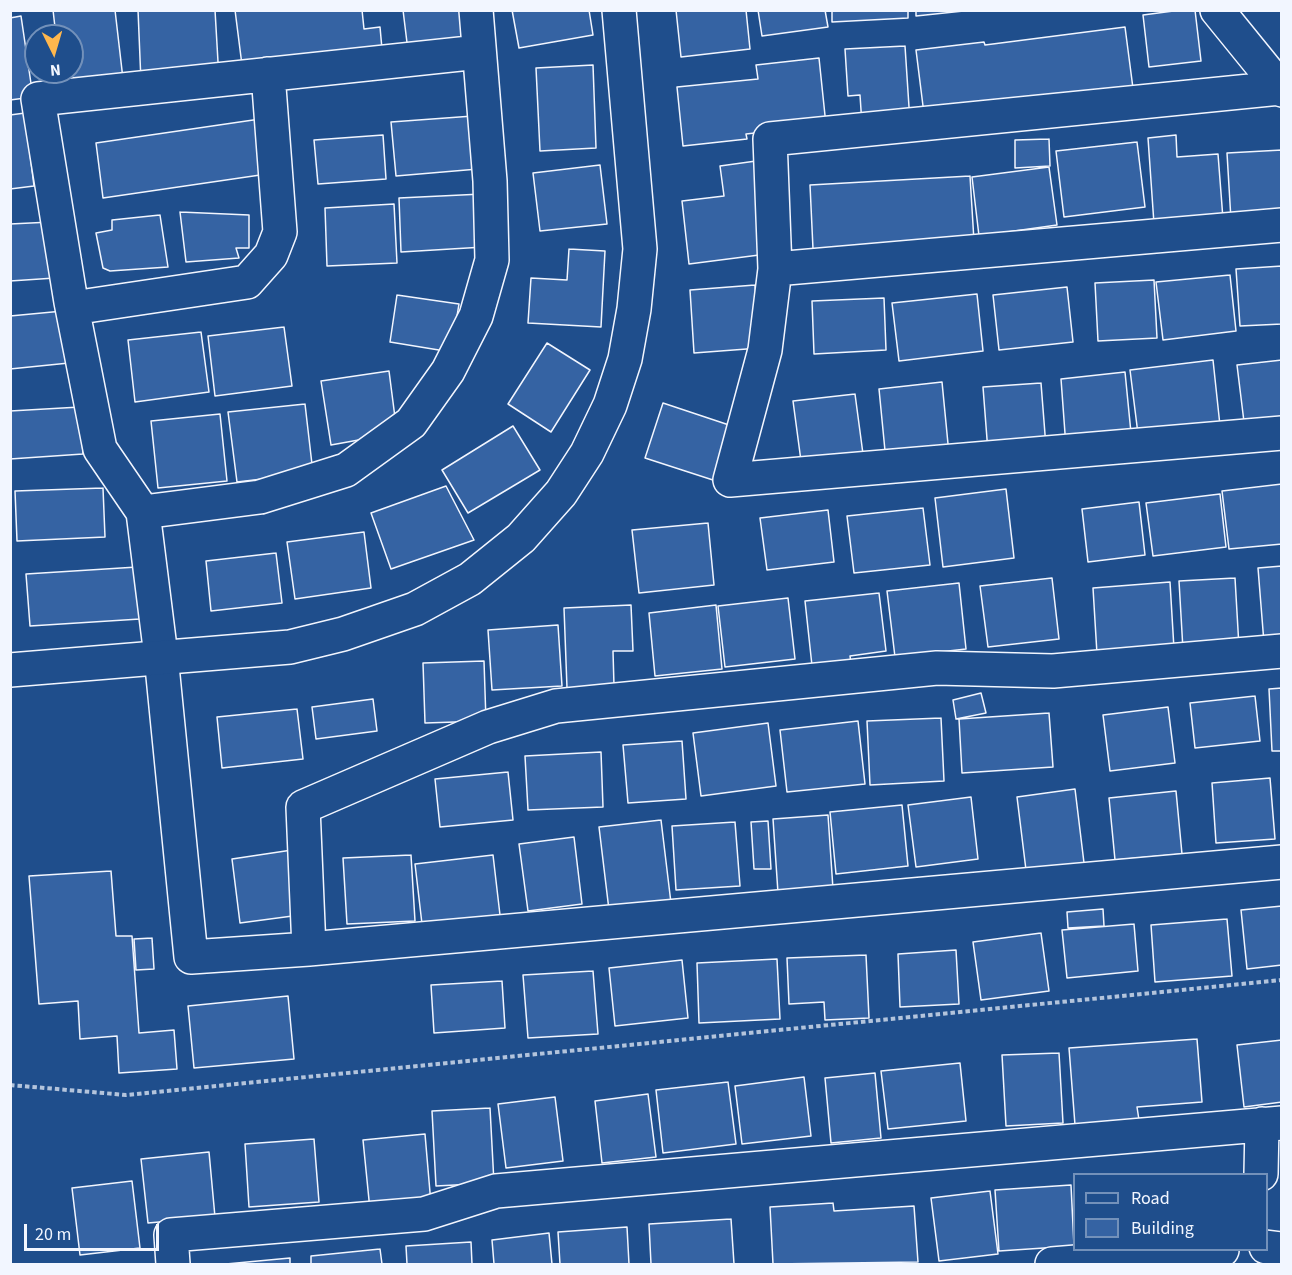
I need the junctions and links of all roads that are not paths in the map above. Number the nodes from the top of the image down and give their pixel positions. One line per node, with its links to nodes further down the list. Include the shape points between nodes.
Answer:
1 (476, 10): 4 (street)
2 (619, 10): 13 (street, via 640,249 634,309 625,359 610,405 587,453 561,493 522,538 470,579 415,609 344,634 290,647)
3 (1217, 10): 6 (street)
4 (479, 52): 5 (street); 11 (street, via 492,260 476,316 448,371 411,423 346,470 260,498)
5 (268, 74): 9 (street, via 280,232 271,255 247,282); 9 (street, via 38,99)
6 (1280, 89): 8 (street, via 770,139)
7 (1281, 225): 8 (street)
8 (775, 268): 10 (street, via 765,350 730,480)
9 (73, 308): 11 (street, via 100,449)
10 (1281, 433)
11 (143, 512): 13 (street)
12 (1281, 651): 16 (street, via 1053,671 937,668 556,706 488,727 303,807)
13 (161, 656): 14 (street); 16 (street, via 191,957)
14 (10, 670)
15 (1281, 862): 16 (street)
16 (309, 949)
17 (1272, 1123): 18 (street); 20 (street, via 496,1191 424,1214 171,1235)
18 (1261, 1173)
19 (1210, 1251): 21 (street)
20 (173, 1264)
21 (1052, 1264)

